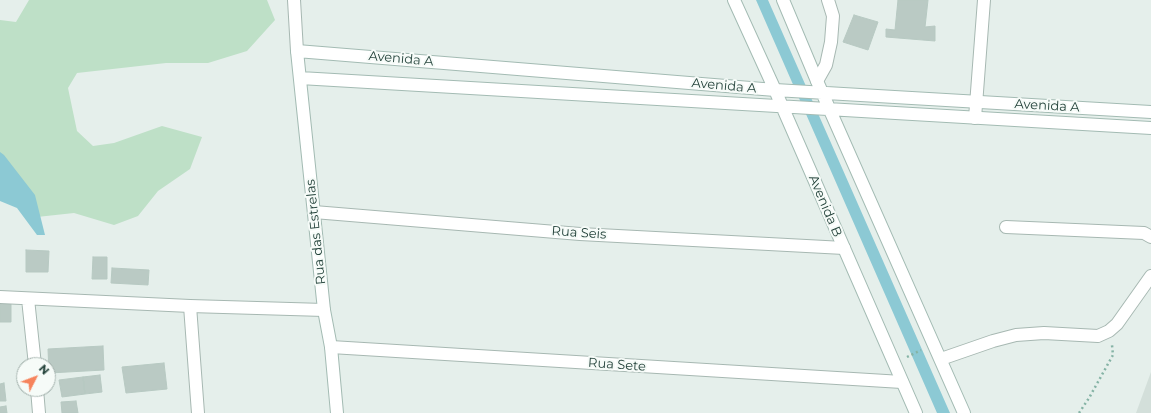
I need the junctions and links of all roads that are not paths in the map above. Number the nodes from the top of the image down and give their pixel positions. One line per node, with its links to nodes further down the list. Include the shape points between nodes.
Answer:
1 (294, 0): 6 (street, Rua das Estrelas)
2 (734, 0): 9 (street, Avenida B)
3 (783, 0): 8 (street)
4 (828, 0): 8 (street, via 833,16 831,42)
5 (984, 0): 10 (street)
6 (297, 51): 7 (street, Rua das Estrelas); 9 (street, Avenida A)
7 (300, 78): 11 (street, Avenida A); 16 (street, Rua das Estrelas)
8 (819, 89): 9 (street, Avenida A); 10 (street, Avenida A); 12 (street)
9 (778, 90): 11 (street, Avenida B)
10 (976, 102): 13 (street, Avenida A); 14 (street)
11 (785, 107): 12 (street, Avenida A); 19 (street, Avenida B)
12 (828, 109): 14 (street, Avenida A); 27 (street)
13 (1151, 112)
14 (975, 118): 15 (street, Avenida A)
15 (1151, 128)
16 (314, 212): 19 (street, Rua Seis, via 580,234); 24 (street, Rua das Estrelas)
17 (1006, 227): 18 (street, via 1144,233)
18 (1151, 237)
19 (844, 248): 28 (street, Avenida B)
20 (1151, 276): 27 (street, via 1109,332 1098,336 1044,333 1016,335)
21 (0, 297): 22 (street)
22 (28, 299): 23 (street); 26 (street)
23 (190, 306): 24 (street); 31 (street)
24 (324, 310): 25 (street, Rua das Estrelas)
25 (331, 347): 28 (street, Rua Sete); 32 (street, Rua das Estrelas)
26 (33, 357)
27 (941, 359): 34 (street)
28 (902, 382): 33 (street, Avenida B)
29 (38, 397): 30 (street)
30 (39, 413)
31 (198, 413)
32 (338, 413)
33 (916, 413)
34 (964, 413)

